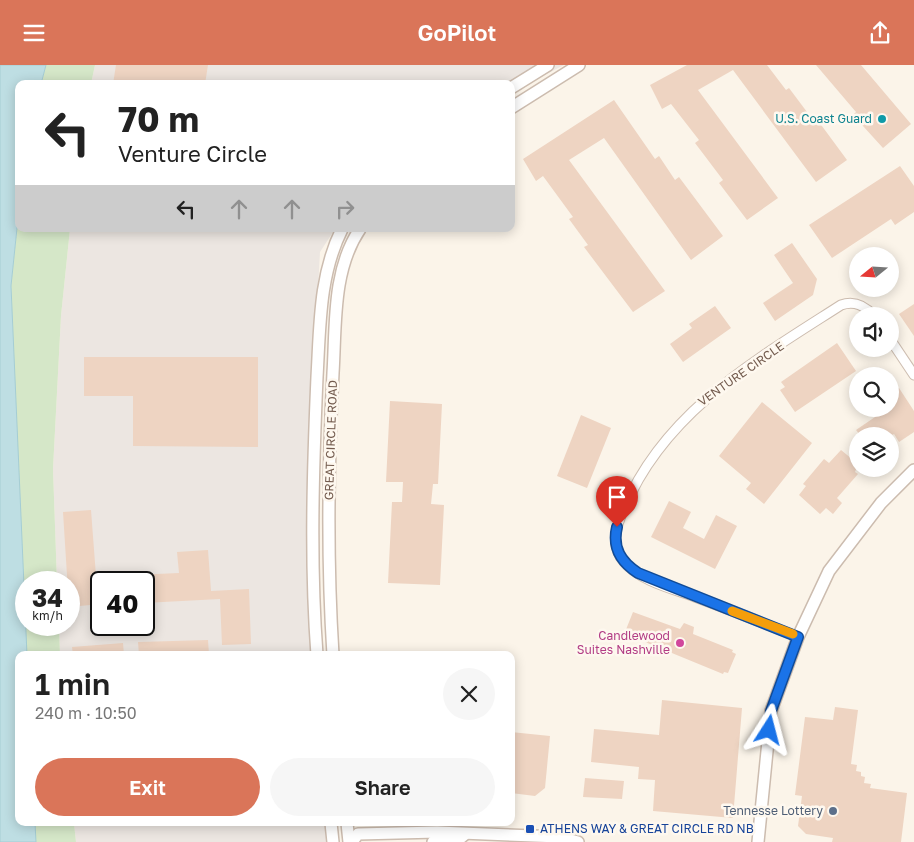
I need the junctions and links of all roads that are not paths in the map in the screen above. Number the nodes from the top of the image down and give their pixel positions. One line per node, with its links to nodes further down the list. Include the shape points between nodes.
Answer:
1 (548, 65): 3 (street)
2 (579, 65): 4 (street)
3 (515, 86)
4 (515, 105)
5 (341, 232): 12 (street, GREAT CIRCLE ROAD, via 327,266 315,419 313,538)
6 (359, 232): 13 (street, GREAT CIRCLE ROAD, via 344,263 337,302 329,471)
7 (863, 307): 11 (street, VENTURE CIRCLE, via 859,304 841,305 704,399 670,432 649,460 617,527 617,551 623,561 638,573)
8 (899, 352): 9 (street)
9 (914, 375)
10 (914, 470): 11 (street, via 881,503 829,571)
11 (798, 637): 21 (street, via 771,711)
12 (317, 651)
13 (333, 651)
14 (332, 826): 17 (street)
15 (347, 826): 18 (street)
16 (466, 833): 18 (street, via 358,834); 19 (street, via 458,840); 20 (street, via 559,837)
17 (333, 842)
18 (348, 842)
19 (433, 842)
20 (578, 842)
21 (758, 842)

